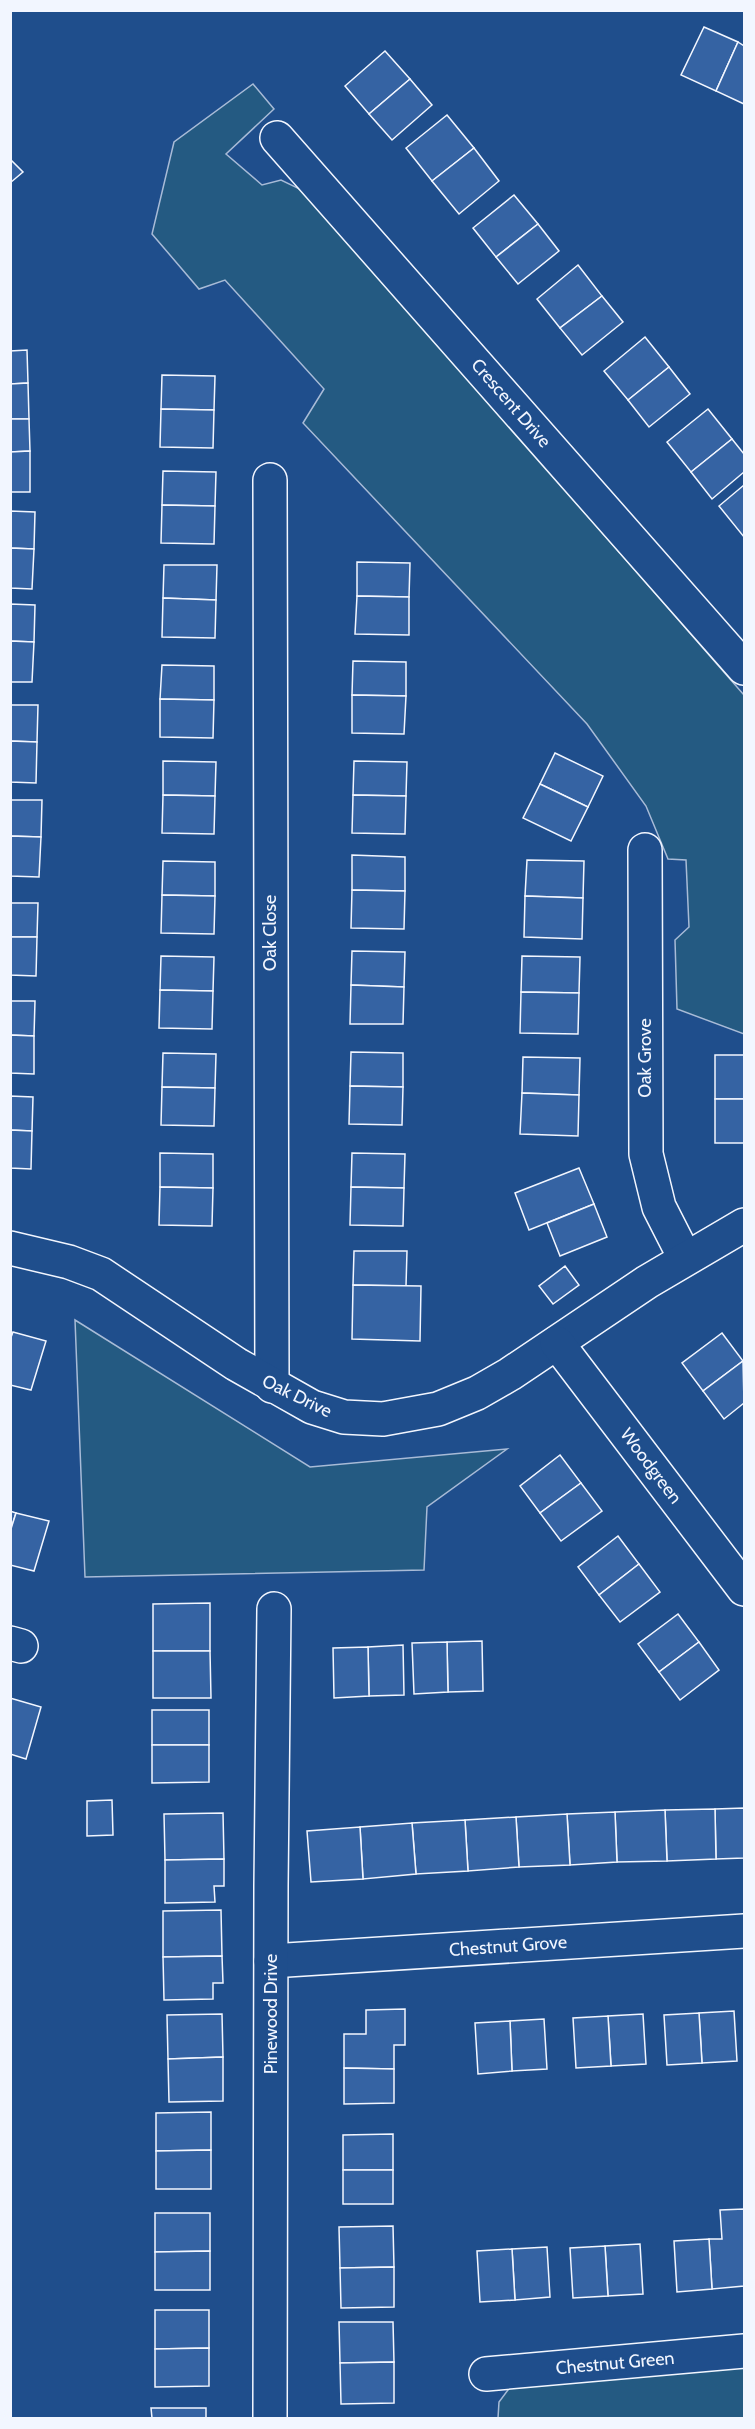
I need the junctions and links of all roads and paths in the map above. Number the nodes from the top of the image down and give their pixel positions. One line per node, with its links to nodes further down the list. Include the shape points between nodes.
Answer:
1 (277, 138): 3 (street, Crescent Drive)
2 (270, 480): 9 (street, Oak Close)
3 (744, 668)
4 (645, 850): 7 (street, Oak Grove, via 646,1154 659,1207)
5 (744, 1226): 7 (street, Oak Drive)
6 (10, 1248): 9 (street, Oak Drive, via 101,1274)
7 (685, 1258): 8 (street, Oak Drive)
8 (557, 1343): 9 (street, Oak Drive, via 477,1393 438,1409 383,1419 344,1418); 10 (street, Woodgreen)
9 (272, 1386)
10 (744, 1588)
11 (274, 1609): 13 (street, Pinewood Drive)
12 (744, 1931): 13 (street, Chestnut Grove)
13 (272, 1961): 16 (street, Pinewood Drive)
14 (744, 2351): 15 (street, Chestnut Green)
15 (486, 2374)
16 (270, 2418)

